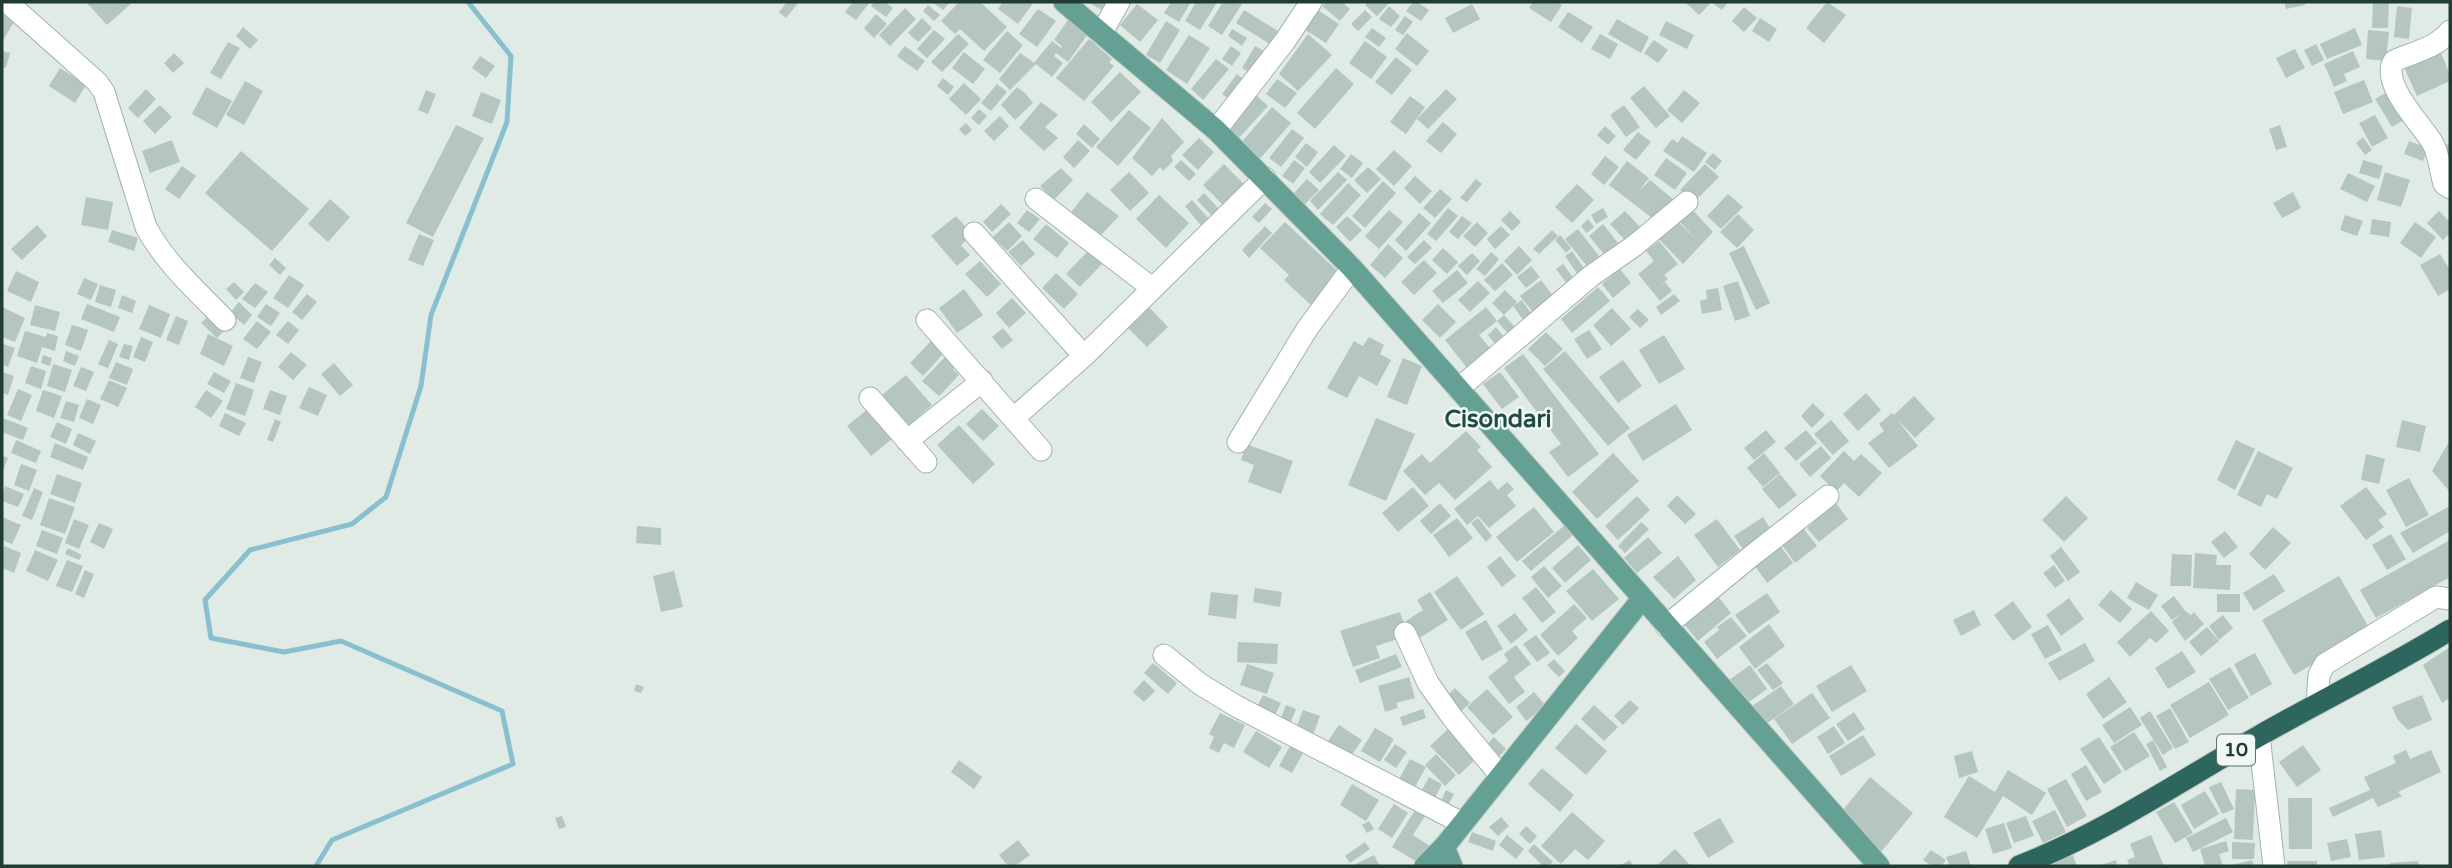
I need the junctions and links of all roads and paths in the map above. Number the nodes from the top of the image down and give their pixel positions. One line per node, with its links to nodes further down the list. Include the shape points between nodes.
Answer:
1 (7, 2): 15 (street, via 104,92 155,244)
2 (1064, 2): 6 (main road)
3 (1119, 2): 6 (street)
4 (1311, 2): 7 (street)
5 (2450, 31): 9 (street, via 2433,45 2394,61 2390,70 2401,101 2433,144 2444,184)
6 (1101, 34): 7 (main road)
7 (1216, 130): 8 (main road)
8 (1265, 178): 13 (main road); 14 (street)
9 (2450, 188)
10 (1036, 199): 14 (street)
11 (1687, 202): 19 (street)
12 (974, 233): 17 (street)
13 (1352, 268): 19 (main road); 23 (street, via 1307,329)
14 (1152, 288): 17 (street)
15 (225, 320)
16 (927, 320): 18 (street)
17 (1084, 356): 21 (street)
18 (982, 381): 21 (street); 22 (street)
19 (1458, 389): 27 (main road)
20 (870, 398): 22 (street)
21 (1014, 418): 24 (street)
22 (907, 441): 25 (street)
23 (1238, 442)
24 (1041, 450)
25 (926, 462)
26 (1828, 496): 29 (street)
27 (1642, 598): 29 (main road); 35 (main road)
28 (2450, 598): 33 (street, via 2436,597 2325,664 2319,675)
29 (1666, 626): 39 (main road)
30 (2450, 629): 33 (highway, 10)
31 (1405, 633): 35 (street, via 1428,683 1451,718)
32 (1164, 655): 36 (street, via 1236,706)
33 (2317, 704): 34 (highway, 10)
34 (2259, 736): 40 (highway, 10, via 2105,827); 41 (street)
35 (1500, 775): 36 (main road)
36 (1462, 823): 37 (main road)
37 (1448, 857): 38 (main road)
38 (1425, 866)
39 (1879, 866)
40 (2019, 866)
41 (2274, 866)

